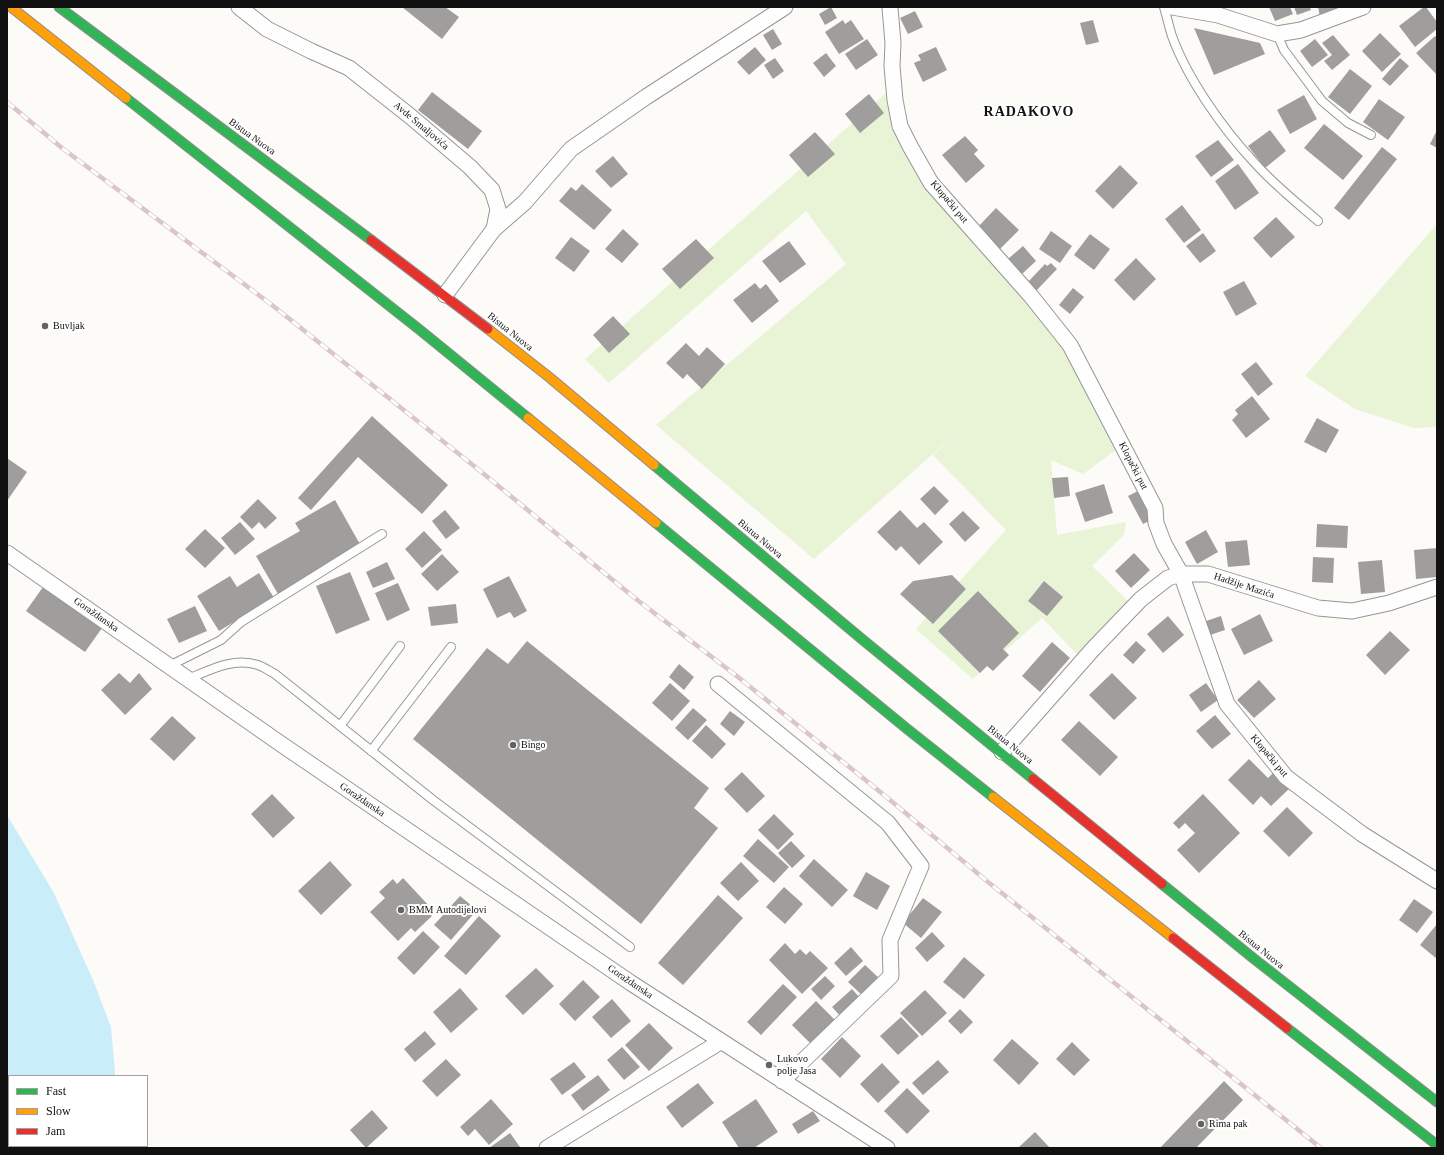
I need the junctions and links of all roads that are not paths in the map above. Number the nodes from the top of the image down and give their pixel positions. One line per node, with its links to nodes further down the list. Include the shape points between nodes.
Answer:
1 (11, 7): 31 (main road, via 420,330 912,733)
2 (59, 7): 13 (main road, Bistua Nuova)
3 (239, 7): 12 (street, Avde Smaljovića, via 267,29 348,68 470,167 492,190 498,209)
4 (785, 7): 12 (street, via 571,149 525,202)
5 (890, 7): 16 (street, Klopački put, via 895,100 900,126 910,146 931,183 1031,296 1070,345 1155,508 1156,523 1164,544)
6 (1164, 7): 11 (lane, via 1172,37 1188,70 1226,128 1253,162)
7 (1172, 7): 9 (street, via 1218,15)
8 (1363, 7): 9 (street, via 1301,30)
9 (1277, 34): 10 (lane, via 1284,50 1322,101 1348,123)
10 (1370, 135)
11 (1318, 221)
12 (494, 229): 13 (street, Avde Smaljovića)
13 (446, 295): 25 (main road, Bistua Nuova, via 549,377 863,640)
14 (382, 534): 20 (lane, via 240,622 221,640)
15 (7, 553): 20 (street, Goraždanska)
16 (1181, 574): 17 (street, Hadžije Mazića, via 1208,574 1318,608 1352,611); 25 (street, Hadžije Mazića, via 1168,578 1141,599); 26 (street, Klopački put, via 1227,704 1286,777 1362,834)
17 (1437, 588)
18 (400, 646): 23 (lane)
19 (451, 647): 24 (lane)
20 (170, 666): 21 (street, Goraždanska)
21 (188, 679): 23 (lane, via 233,662 259,665 275,674); 28 (street, Goraždanska)
22 (718, 684): 29 (street, via 888,823 921,866 890,940 891,976)
23 (340, 726): 24 (lane)
24 (371, 751): 27 (lane)
25 (1002, 752): 30 (main road, Bistua Nuova, via 1247,953)
26 (1437, 881)
27 (630, 947)
28 (720, 1042): 29 (street, Goraždanska); 32 (street)
29 (782, 1081): 33 (street, Goraždanska)
30 (1437, 1102)
31 (1437, 1145)
32 (547, 1148)
33 (887, 1148)

